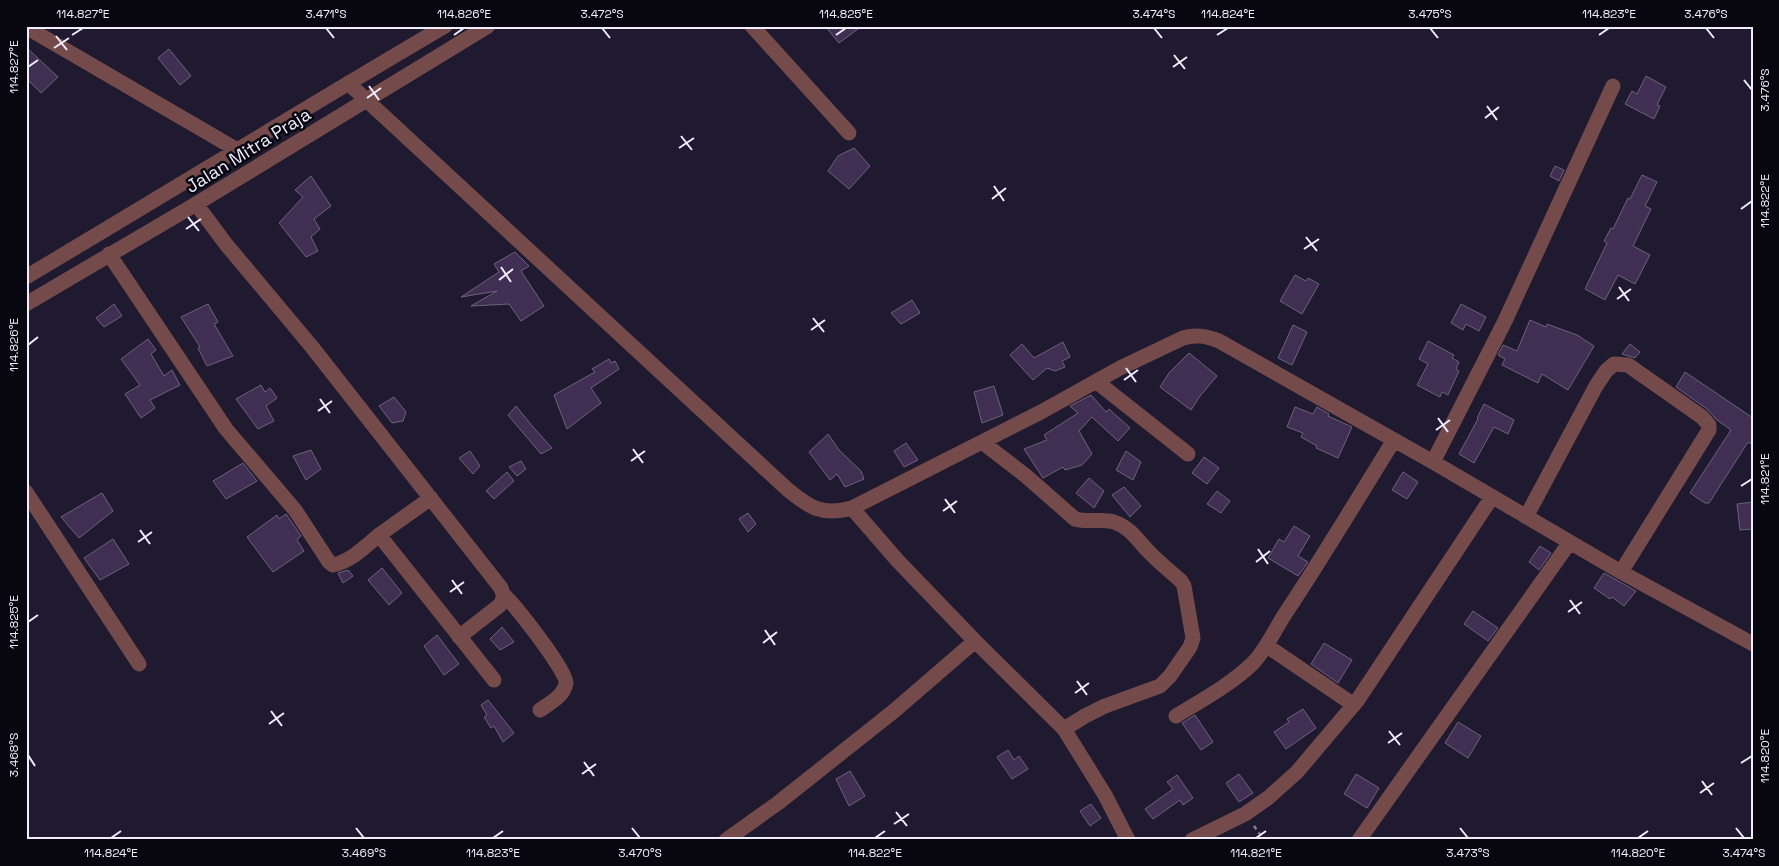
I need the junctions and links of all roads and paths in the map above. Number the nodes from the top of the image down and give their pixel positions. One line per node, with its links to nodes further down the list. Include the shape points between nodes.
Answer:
1 (445, 26): 5 (street, Jalan Mitra Praja)
2 (488, 26): 7 (street, Jalan Mitra Praja)
3 (752, 26): 8 (street)
4 (26, 27): 9 (street)
5 (348, 83): 7 (street); 9 (street, Jalan Mitra Praja)
6 (1614, 86): 18 (street, via 1505,321)
7 (366, 99): 10 (street, Jalan Mitra Praja); 22 (street, via 787,489 817,510 839,512)
8 (848, 133)
9 (239, 151): 12 (street, Jalan Mitra Praja)
10 (196, 204): 11 (street, Jalan Mitra Praja); 21 (street)
11 (109, 254): 13 (street, Jalan Mitra Praja); 24 (street, via 226,429 295,510 329,562 333,565 341,563)
12 (26, 277)
13 (26, 304)
14 (1097, 382): 15 (street, via 1183,338 1192,335 1209,337); 16 (street); 17 (street)
15 (1394, 440): 18 (street); 31 (street)
16 (982, 442): 22 (street); 37 (street, via 1075,519 1114,521 1127,529 1184,586 1193,638 1170,676 1160,686 1105,706)
17 (1188, 454)
18 (1433, 462): 20 (street)
19 (26, 492): 32 (street)
20 (1492, 497): 23 (street); 34 (street)
21 (431, 498): 24 (street); 27 (street)
22 (852, 508): 29 (street)
23 (1526, 517): 25 (street); 26 (street, via 1596,386 1614,364 1628,365 1702,417 1709,430)
24 (379, 535): 28 (street)
25 (1570, 542): 26 (street); 43 (street)
26 (1621, 572): 30 (street)
27 (504, 595): 28 (street, via 494,610); 35 (street, via 565,677 560,695)
28 (459, 637): 33 (street)
29 (975, 642): 37 (street); 39 (street, via 878,724)
30 (1753, 644)
31 (1267, 646): 34 (street); 36 (street, via 1240,674)
32 (139, 664)
33 (494, 680)
34 (1354, 705): 38 (street, via 1297,772)
35 (540, 710)
36 (1176, 716)
37 (1064, 729): 40 (street, via 1105,795)
38 (1246, 814): 41 (street); 42 (path)
39 (726, 840)
40 (1128, 840)
41 (1192, 840)
42 (1264, 840)
43 (1359, 840)

